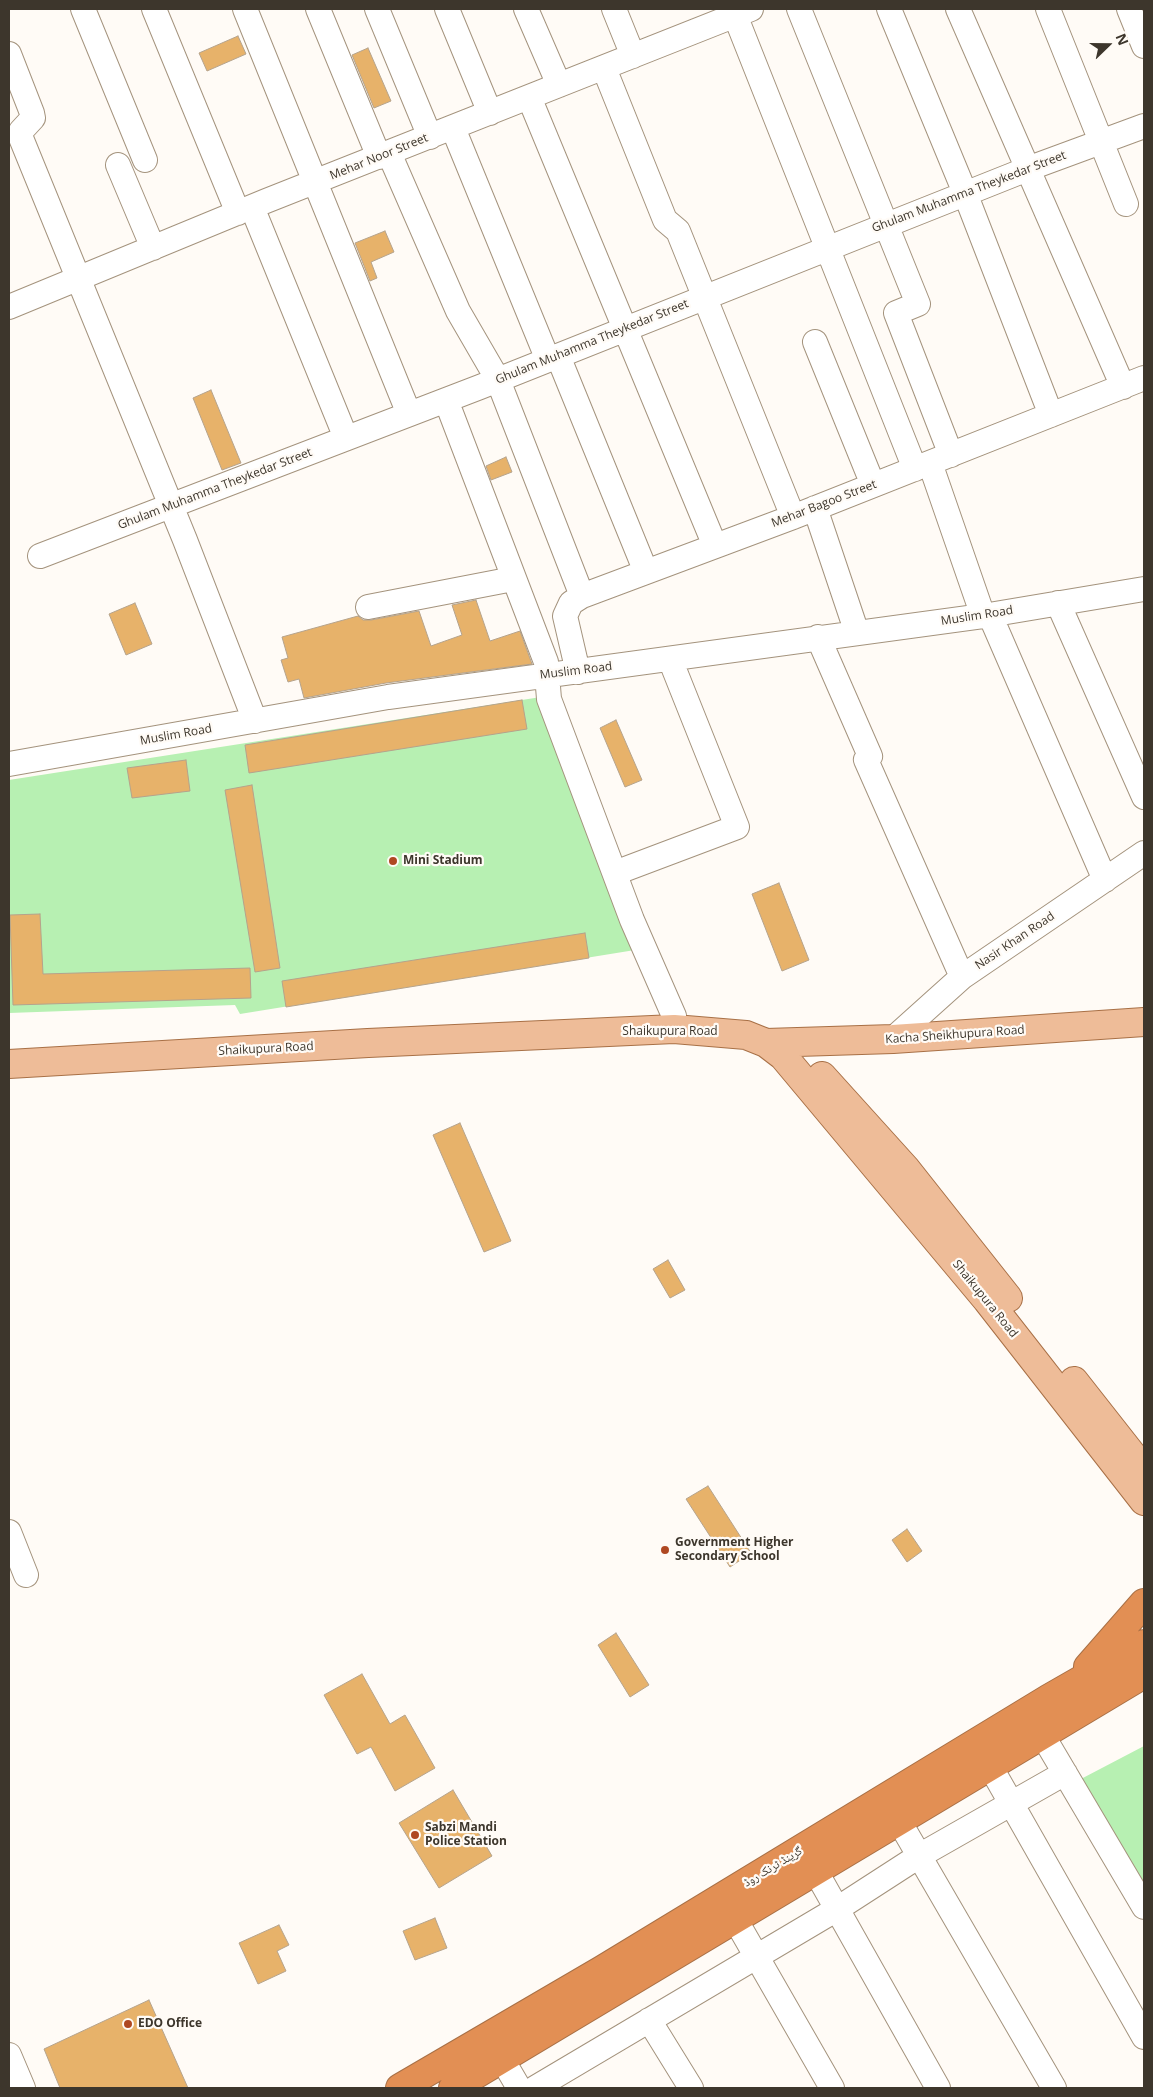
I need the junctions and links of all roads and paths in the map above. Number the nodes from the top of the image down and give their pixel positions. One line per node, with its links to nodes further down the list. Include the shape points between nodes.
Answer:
1 (83, 9): 27 (street)
2 (154, 9): 33 (street)
3 (245, 9): 30 (street)
4 (318, 9): 26 (street)
5 (377, 9): 24 (street)
6 (447, 9): 21 (street)
7 (526, 9): 19 (street)
8 (614, 9): 17 (street)
9 (799, 9): 34 (street)
10 (889, 9): 31 (street)
11 (958, 9): 29 (street)
12 (1048, 9): 25 (street)
13 (1129, 9): 15 (street)
14 (743, 12): 17 (street, Mehar Noor Street); 36 (street)
15 (1144, 46)
16 (9, 54): 37 (street, via 32,113 21,138)
17 (633, 56): 18 (street, Mehar Noor Street)
18 (604, 68): 19 (street, Mehar Noor Street); 38 (street, via 665,220 678,231)
19 (559, 85): 20 (street, Mehar Noor Street)
20 (529, 97): 21 (street, Mehar Noor Street); 40 (street)
21 (490, 113): 23 (street, Mehar Noor Street)
22 (1144, 126): 25 (street, Ghulam Muhamma Theykedar Street)
23 (452, 128): 24 (street, Mehar Noor Street); 42 (street)
24 (430, 136): 26 (street, Mehar Noor Street)
25 (1100, 142): 29 (street, Ghulam Muhamma Theykedar Street); 32 (street)
26 (384, 155): 30 (street, Mehar Noor Street); 43 (street, via 458,310)
27 (145, 160)
28 (118, 165): 35 (street)
29 (1030, 168): 31 (street, Ghulam Muhamma Theykedar Street); 44 (street)
30 (316, 182): 33 (street, Mehar Noor Street); 46 (street)
31 (965, 193): 34 (street, Ghulam Muhamma Theykedar Street); 47 (street)
32 (1126, 204)
33 (245, 210): 35 (street, Mehar Noor Street); 48 (street)
34 (885, 225): 36 (street, Ghulam Muhamma Theykedar Street); 49 (street, via 918,304 896,313)
35 (153, 248): 37 (street, Mehar Noor Street)
36 (827, 248): 38 (street, Ghulam Muhamma Theykedar Street); 49 (street)
37 (79, 278): 39 (street, Mehar Noor Street); 51 (street)
38 (705, 296): 40 (street, Ghulam Muhamma Theykedar Street); 53 (street)
39 (9, 307)
40 (625, 329): 42 (street, Ghulam Muhamma Theykedar Street); 54 (street)
41 (815, 342): 50 (street)
42 (553, 358): 43 (street, Ghulam Muhamma Theykedar Street); 56 (street)
43 (498, 380): 45 (street, Ghulam Muhamma Theykedar Street); 59 (street)
44 (1134, 382): 47 (street, Mehar Bagoo Street)
45 (446, 400): 46 (street, Ghulam Muhamma Theykedar Street); 57 (street)
46 (409, 414): 48 (street, Ghulam Muhamma Theykedar Street)
47 (1051, 416): 49 (street, Mehar Bagoo Street)
48 (346, 438): 51 (street, Ghulam Muhamma Theykedar Street)
49 (932, 462): 50 (street, Mehar Bagoo Street); 62 (street)
50 (873, 485): 52 (street, Mehar Bagoo Street)
51 (170, 505): 55 (street, Ghulam Muhamma Theykedar Street); 68 (street)
52 (815, 508): 53 (street, Mehar Bagoo Street); 63 (street)
53 (794, 517): 54 (street, Mehar Bagoo Street)
54 (715, 546): 56 (street, Mehar Bagoo Street)
55 (40, 556)
56 (646, 572): 59 (street, Mehar Bagoo Street)
57 (513, 579): 61 (street); 67 (street)
58 (1144, 589): 60 (street, Muslim Road)
59 (582, 596): 66 (street, Mehar Bagoo Street, via 571,603 564,616)
60 (1058, 603): 62 (street, Muslim Road); 70 (street)
61 (368, 608)
62 (986, 615): 63 (street, Muslim Road); 73 (street)
63 (857, 632): 64 (street, Muslim Road)
64 (818, 637): 65 (street, Muslim Road); 74 (street, via 870,756 866,760)
65 (670, 659): 66 (street, Muslim Road); 72 (street, via 737,827)
66 (578, 672): 67 (street, Muslim Road)
67 (549, 674): 68 (street, Muslim Road, via 388,697); 72 (street, via 549,699)
68 (254, 721): 69 (street, Muslim Road)
69 (9, 764)
70 (1144, 796)
71 (1144, 853): 73 (street, Nasir Khan Road)
72 (615, 873): 75 (street)
73 (1105, 880): 74 (street, Nasir Khan Road)
74 (962, 977): 77 (street, Nasir Khan Road)
75 (674, 1016): 78 (main road, Shaikupura Road, via 749,1022 774,1031); 79 (main road, Shaikupura Road)
76 (1144, 1022): 77 (main road, Kacha Sheikhupura Road)
77 (893, 1039): 78 (main road, Kacha Sheikhupura Road)
78 (779, 1043): 80 (main road, Shaikupura Road, via 746,1035 674,1029); 81 (main road, Shaikupura Road, via 906,1169); 82 (main road, Shaikupura Road, via 782,1056 986,1300)
79 (9, 1051)
80 (9, 1064)
81 (1144, 1470)
82 (1144, 1502)
83 (9, 1532): 84 (street)
84 (26, 1575)
85 (1144, 1603): 88 (highway)
86 (1144, 1644): 88 (highway, گرینڈ ٹرنک روڈ)
87 (1144, 1674): 90 (highway, گرینڈ ٹرنک روڈ)
88 (1072, 1685): 89 (highway, گرینڈ ٹرنک روڈ)
89 (1048, 1699): 90 (highway); 106 (highway, گرینڈ ٹرنک روڈ, via 602,1970)
90 (1053, 1730): 91 (highway, گرینڈ ٹرنک روڈ); 92 (street)
91 (990, 1766): 93 (street); 94 (highway, گرینڈ ٹرنک روڈ)
92 (1065, 1773): 93 (street); 97 (street)
93 (1012, 1805): 95 (street); 102 (street)
94 (899, 1820): 95 (street); 96 (highway, گرینڈ ٹرنک روڈ)
95 (920, 1856): 98 (street); 113 (street)
96 (815, 1870): 98 (street); 99 (highway, گرینڈ ٹرنک روڈ)
97 (1143, 1904)
98 (837, 1909): 100 (street); 112 (street)
99 (735, 1919): 100 (street); 104 (highway, گرینڈ ٹرنک روڈ)
100 (756, 1956): 101 (street); 111 (street)
101 (649, 2020): 109 (street); 110 (street)
102 (1144, 2037)
103 (9, 2055): 105 (street)
104 (502, 2059): 107 (highway, گرینڈ ٹرنک روڈ); 108 (street)
105 (23, 2088)
106 (400, 2088)
107 (453, 2088)
108 (519, 2088)
109 (535, 2088)
110 (691, 2088)
111 (832, 2088)
112 (938, 2088)
113 (1054, 2088)

